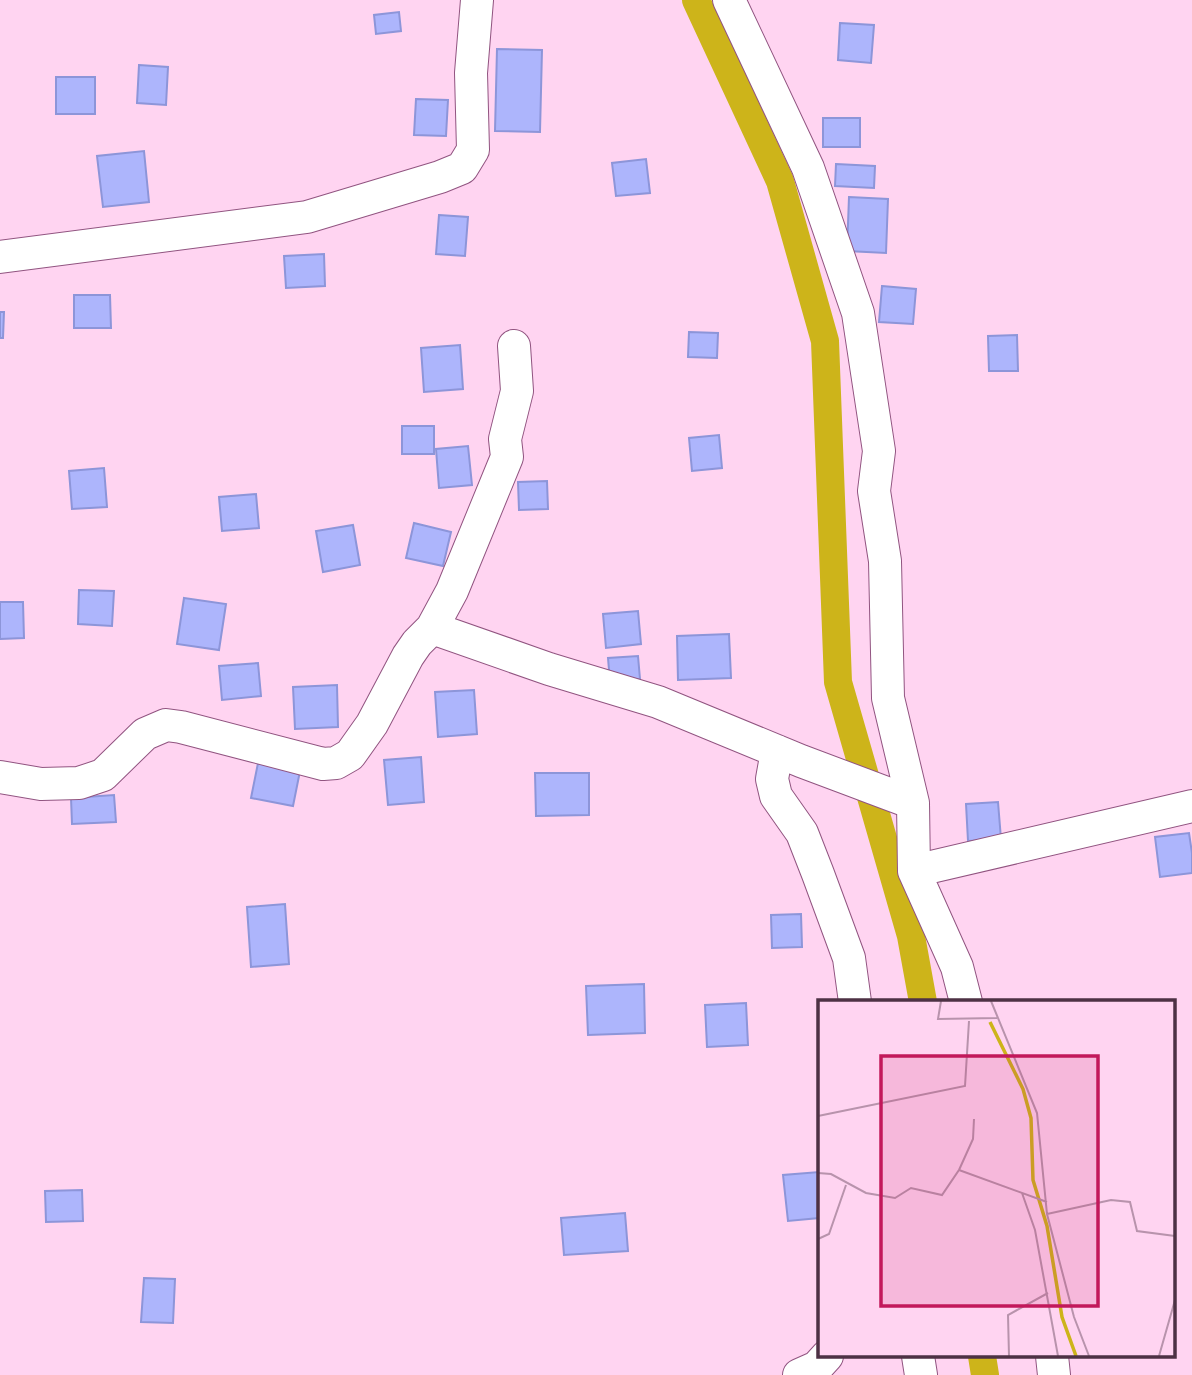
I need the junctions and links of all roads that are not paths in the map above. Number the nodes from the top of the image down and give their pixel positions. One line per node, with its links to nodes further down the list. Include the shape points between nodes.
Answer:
1 (477, 0): 3 (street, via 471,73 473,150 462,168 307,217)
2 (729, 0): 8 (street, via 808,168 858,313 879,451 874,491 886,561 888,698)
3 (0, 257)
4 (514, 346): 5 (street, via 517,391 505,439 508,457)
5 (432, 628): 6 (street, via 476,655 549,669 658,702); 7 (street, via 412,649 350,755 336,763 323,764 166,725 145,734 103,775 79,783 41,784)
6 (789, 756): 8 (street); 11 (street, via 772,779 776,796 802,833 818,874 849,958)
7 (0, 777)
8 (913, 803): 10 (street)
9 (1192, 806): 10 (street)
10 (914, 871): 12 (street, via 957,967)
11 (855, 1000)
12 (965, 1000)
13 (825, 1358): 14 (street)
14 (799, 1375)

